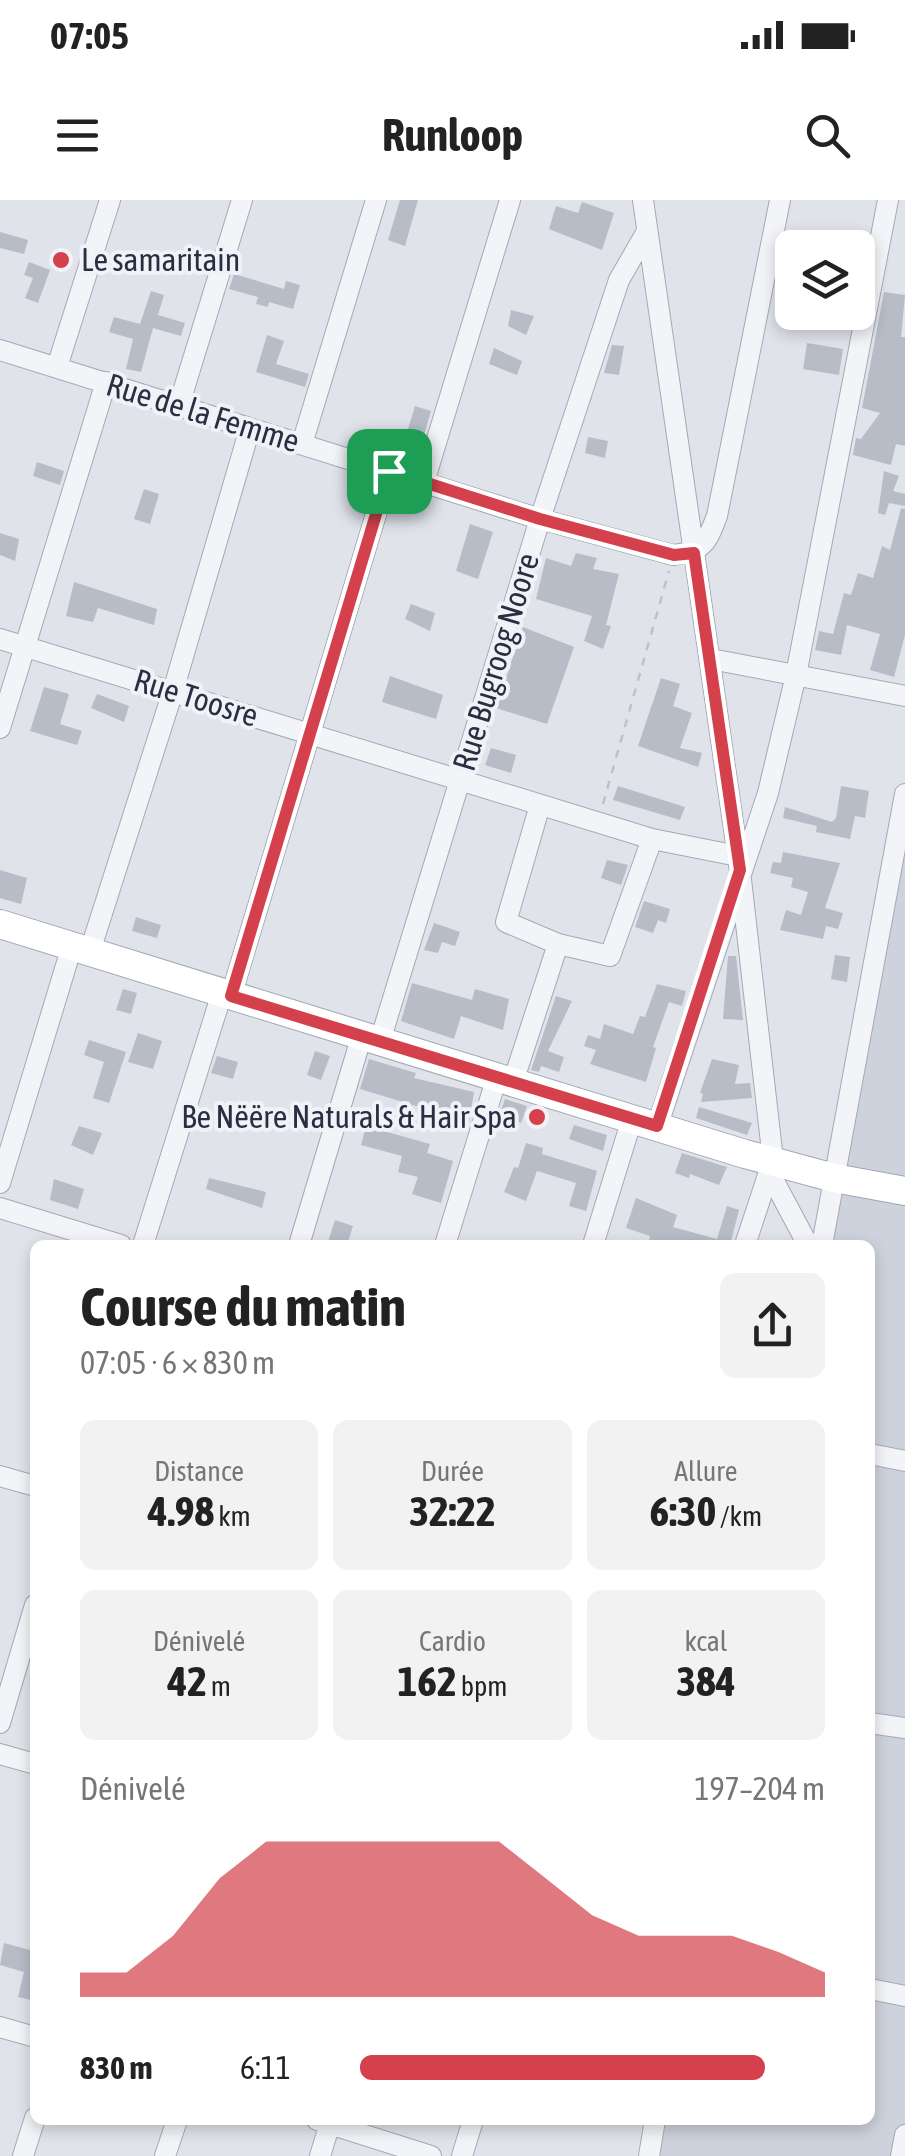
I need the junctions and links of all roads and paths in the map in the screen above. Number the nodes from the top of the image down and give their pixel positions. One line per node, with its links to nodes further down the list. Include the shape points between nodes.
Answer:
1 (110, 200): 10 (street)
2 (242, 200): 12 (street)
3 (376, 200): 14 (street)
4 (510, 200): 16 (street)
5 (643, 200): 8 (street)
6 (780, 200): 18 (street, via 717,516 709,538)
7 (888, 200): 22 (street)
8 (646, 233): 17 (street, Rue Bugroog Noore, via 619,280); 18 (street)
9 (0, 350): 10 (street, Rue de la Femme)
10 (58, 368): 11 (street, Rue de la Femme)
11 (106, 382): 12 (street, Rue de la Femme); 20 (street)
12 (179, 406): 13 (street, Rue de la Femme)
13 (250, 428): 14 (street, Rue de la Femme); 23 (street)
14 (302, 444): 15 (street, Rue de la Femme)
15 (389, 471): 16 (street, Rue de la Femme); 26 (street)
16 (424, 482): 17 (street, Rue de la Femme)
17 (540, 519): 18 (street, Rue de la Femme); 27 (street, Rue Bugroog Noore)
18 (684, 554): 21 (street); 30 (path)
19 (0, 639): 20 (street, Rue Toosre)
20 (26, 646): 23 (street, Rue Toosre); 25 (street)
21 (711, 660): 22 (street); 32 (street)
22 (796, 675): 24 (street); 32 (street, via 768,794)
23 (173, 692): 26 (street, Rue Toosre); 35 (street)
24 (905, 696)
25 (0, 728)
26 (309, 732): 27 (street, Rue Toosre); 36 (street)
27 (460, 780): 29 (street, Rue Toosre); 37 (street, Rue Bugroog Noore)
28 (905, 794): 41 (street)
29 (540, 805): 30 (street, Rue Toosre); 34 (street, via 506,922)
30 (598, 822): 31 (street, Rue Toosre)
31 (652, 839): 32 (street, Rue Toosre); 34 (street, via 610,956)
32 (739, 863): 39 (street); 40 (street)
33 (0, 924): 35 (main road)
34 (558, 944): 38 (street)
35 (81, 948): 36 (main road); 42 (street)
36 (226, 995): 37 (main road); 46 (street)
37 (371, 1038): 38 (main road); 47 (street, Rue Bugroog Noore)
38 (505, 1080): 39 (main road); 48 (street)
39 (644, 1123): 40 (main road); 49 (street)
40 (771, 1166): 41 (main road); 50 (street); 51 (street)
41 (834, 1178): 43 (main road); 52 (street)
42 (0, 1183)
43 (905, 1191)
44 (0, 1208): 45 (street)
45 (105, 1240)
46 (144, 1240)
47 (301, 1240)
48 (448, 1240)
49 (595, 1240)
50 (747, 1240)
51 (806, 1240)
52 (823, 1240)
53 (875, 1455): 54 (street)
54 (905, 1461)
55 (0, 1476): 56 (street)
56 (30, 1485)
57 (30, 1622): 58 (street)
58 (0, 1723)
59 (875, 1724): 60 (street)
60 (905, 1728)
61 (0, 1754): 62 (street)
62 (30, 1763)
63 (875, 1990): 64 (street)
64 (905, 1996)
65 (0, 2027): 66 (street)
66 (30, 2036)
67 (33, 2125): 74 (street)
68 (175, 2125): 75 (street)
69 (325, 2125): 76 (street)
70 (338, 2125): 77 (street)
71 (471, 2125): 78 (street)
72 (655, 2125): 79 (street)
73 (905, 2136): 80 (street)
74 (24, 2156)
75 (166, 2156)
76 (320, 2156)
77 (432, 2156)
78 (462, 2156)
79 (649, 2156)
80 (901, 2156)

